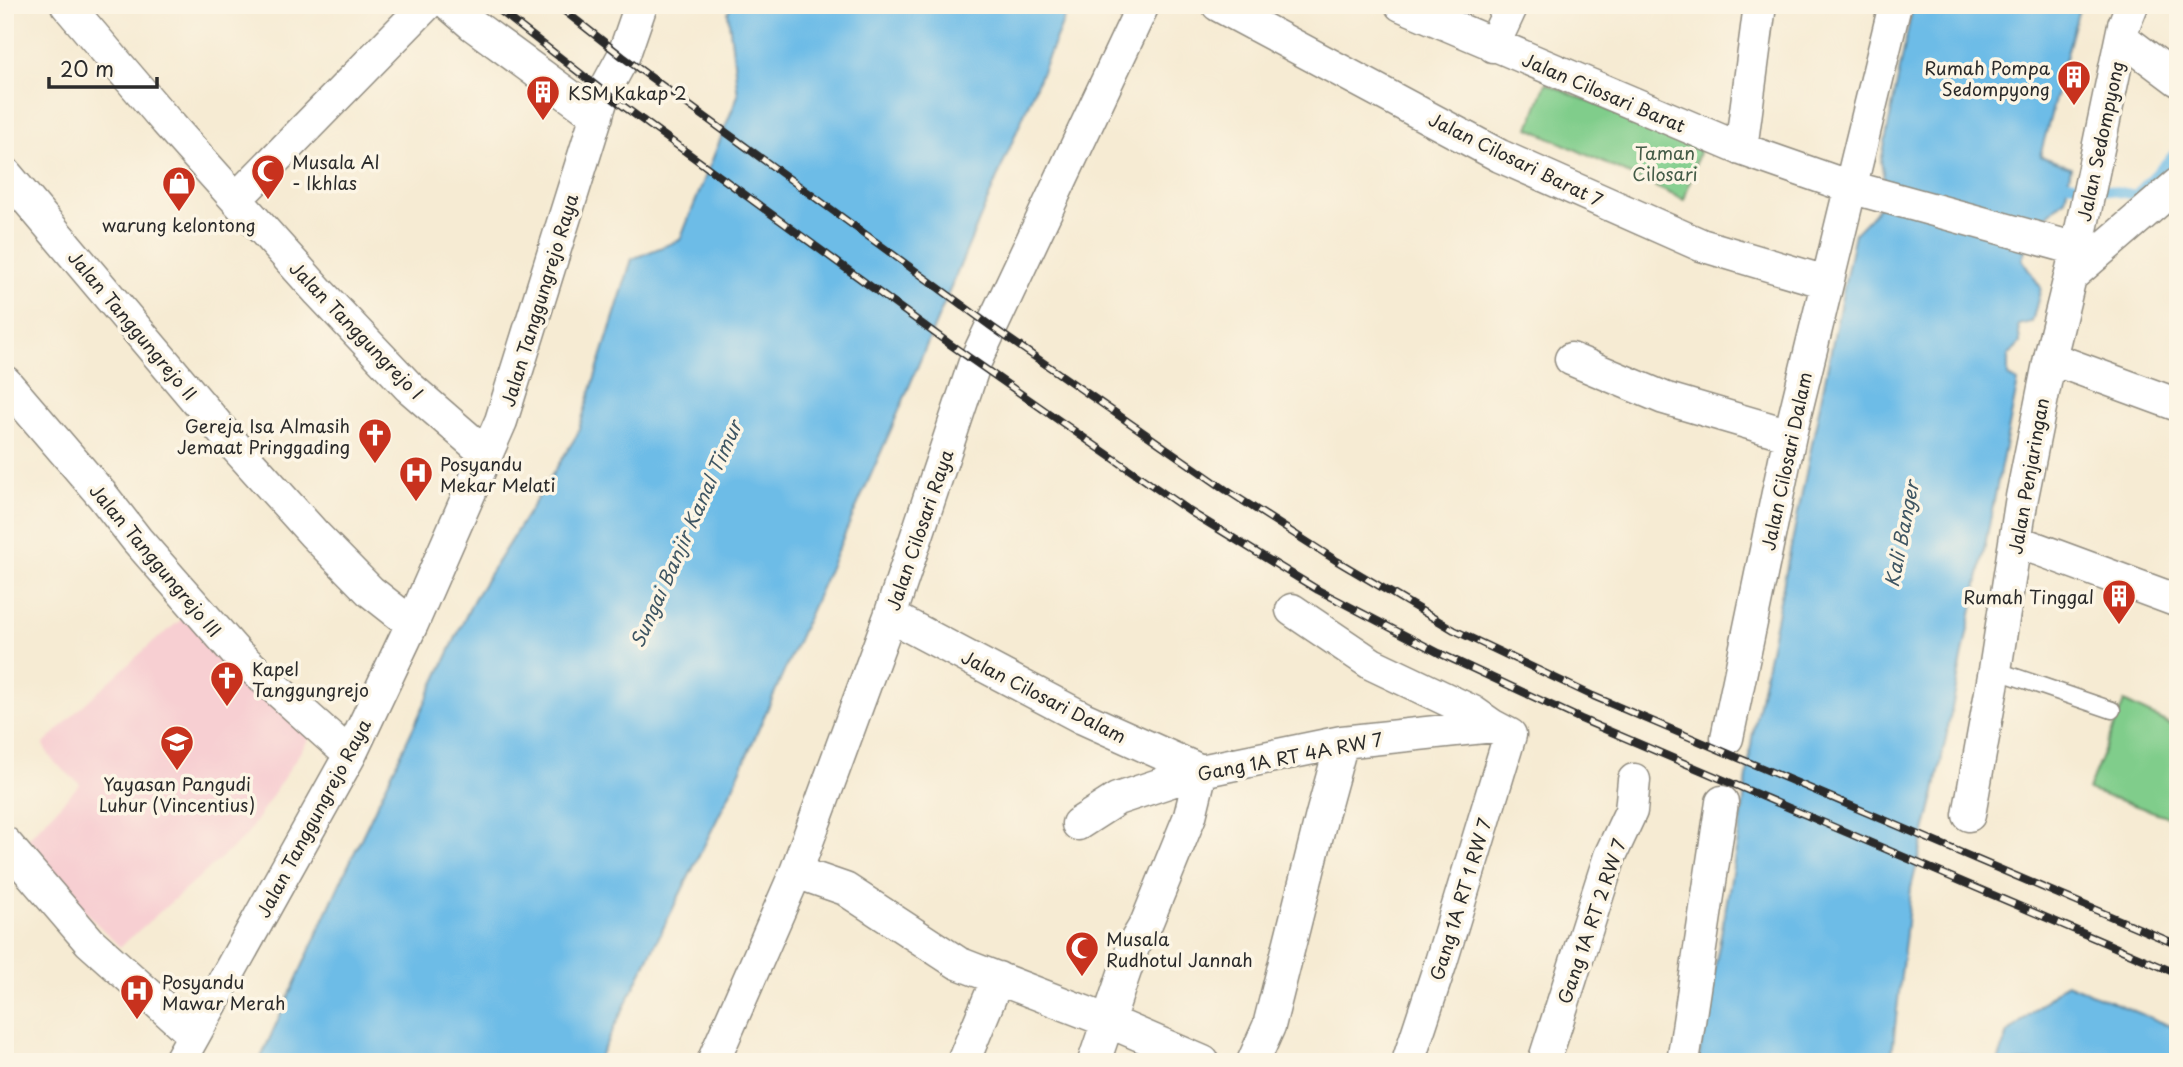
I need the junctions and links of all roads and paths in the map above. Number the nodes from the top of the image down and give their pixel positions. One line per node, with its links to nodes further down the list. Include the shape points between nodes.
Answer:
1 (426, 5): 20 (street)
2 (450, 5): 15 (street)
3 (641, 5): 15 (street, Jalan Tanggungrejo Raya)
4 (1143, 5): 32 (street, Jalan Cilosari Raya, via 975,362)
5 (1218, 5): 22 (street, Jalan Cilosari Barat 7, via 1500,156 1701,245)
6 (1401, 5): 13 (street, Jalan Cilosari Barat)
7 (1512, 5): 13 (street)
8 (1760, 5): 16 (street)
9 (1895, 5): 18 (street)
10 (2132, 5): 12 (street, Jalan Sedompyong)
11 (79, 10): 20 (street, Jalan Tanggungrejo I)
12 (2122, 38): 14 (street); 21 (street, Jalan Sedompyong, via 2086,206)
13 (1493, 46): 16 (street, Jalan Cilosari Barat)
14 (2178, 80)
15 (597, 116): 28 (street, Jalan Tanggungrejo Raya, via 501,421)
16 (1741, 149): 18 (street, Jalan Cilosari Barat)
17 (5, 173): 33 (street, Jalan Tanggungrejo II, via 314,534 370,591)
18 (1850, 187): 21 (street, Jalan Cilosari Barat); 22 (street, Jalan Cilosari Dalam)
19 (2175, 190): 21 (street)
20 (236, 199): 28 (street, Jalan Tanggungrejo I, via 409,387)
21 (2068, 257): 23 (street, Jalan Penjaringan)
22 (1826, 282): 27 (street, Jalan Cilosari Dalam)
23 (2050, 358): 26 (street); 29 (street, Jalan Penjaringan)
24 (1571, 359): 27 (street, via 1664,398)
25 (5, 382): 39 (street, Jalan Tanggungrejo III, via 238,655)
26 (2178, 405)
27 (1790, 435): 37 (street, Jalan Cilosari Dalam)
28 (485, 453): 33 (street, Jalan Tanggungrejo Raya)
29 (2016, 541): 30 (street); 34 (street, Jalan Penjaringan)
30 (2178, 601)
31 (1292, 610): 36 (street, via 1372,664)
32 (890, 616): 40 (street, Jalan Cilosari Dalam, via 1083,718); 46 (street, Jalan Cilosari Raya)
33 (412, 624): 39 (street, Jalan Tanggungrejo Raya)
34 (1995, 670): 35 (lane); 43 (street, Jalan Penjaringan)
35 (2112, 710)
36 (1501, 730): 38 (street, Gang 1A RT 4A RW 7); 55 (street, Gang 1A RT 1 RW 7, via 1441,962)
37 (1727, 738)
38 (1342, 742): 40 (street, Gang 1A RT 4A RW 7); 54 (street, via 1269,1027)
39 (350, 755): 49 (street, Jalan Tanggungrejo Raya)
40 (1201, 771): 44 (street, Gang 1A RT 4A RW 7, via 1117,799); 48 (street, via 1190,816 1134,944)
41 (1634, 780): 56 (street, Gang 1A RT 2 RW 7, via 1631,811 1610,856)
42 (1722, 802): 57 (street)
43 (1969, 815)
44 (1078, 824)
45 (5, 843): 49 (street)
46 (796, 872): 47 (street, via 845,889 958,963); 50 (street, Jalan Cilosari Raya)
47 (998, 978): 48 (street); 51 (street)
48 (1108, 1021): 52 (street); 53 (street)
49 (187, 1049)
50 (713, 1062)
51 (963, 1062)
52 (1094, 1062)
53 (1203, 1062)
54 (1253, 1062)
55 (1408, 1062)
56 (1544, 1062)
57 (1683, 1062)

